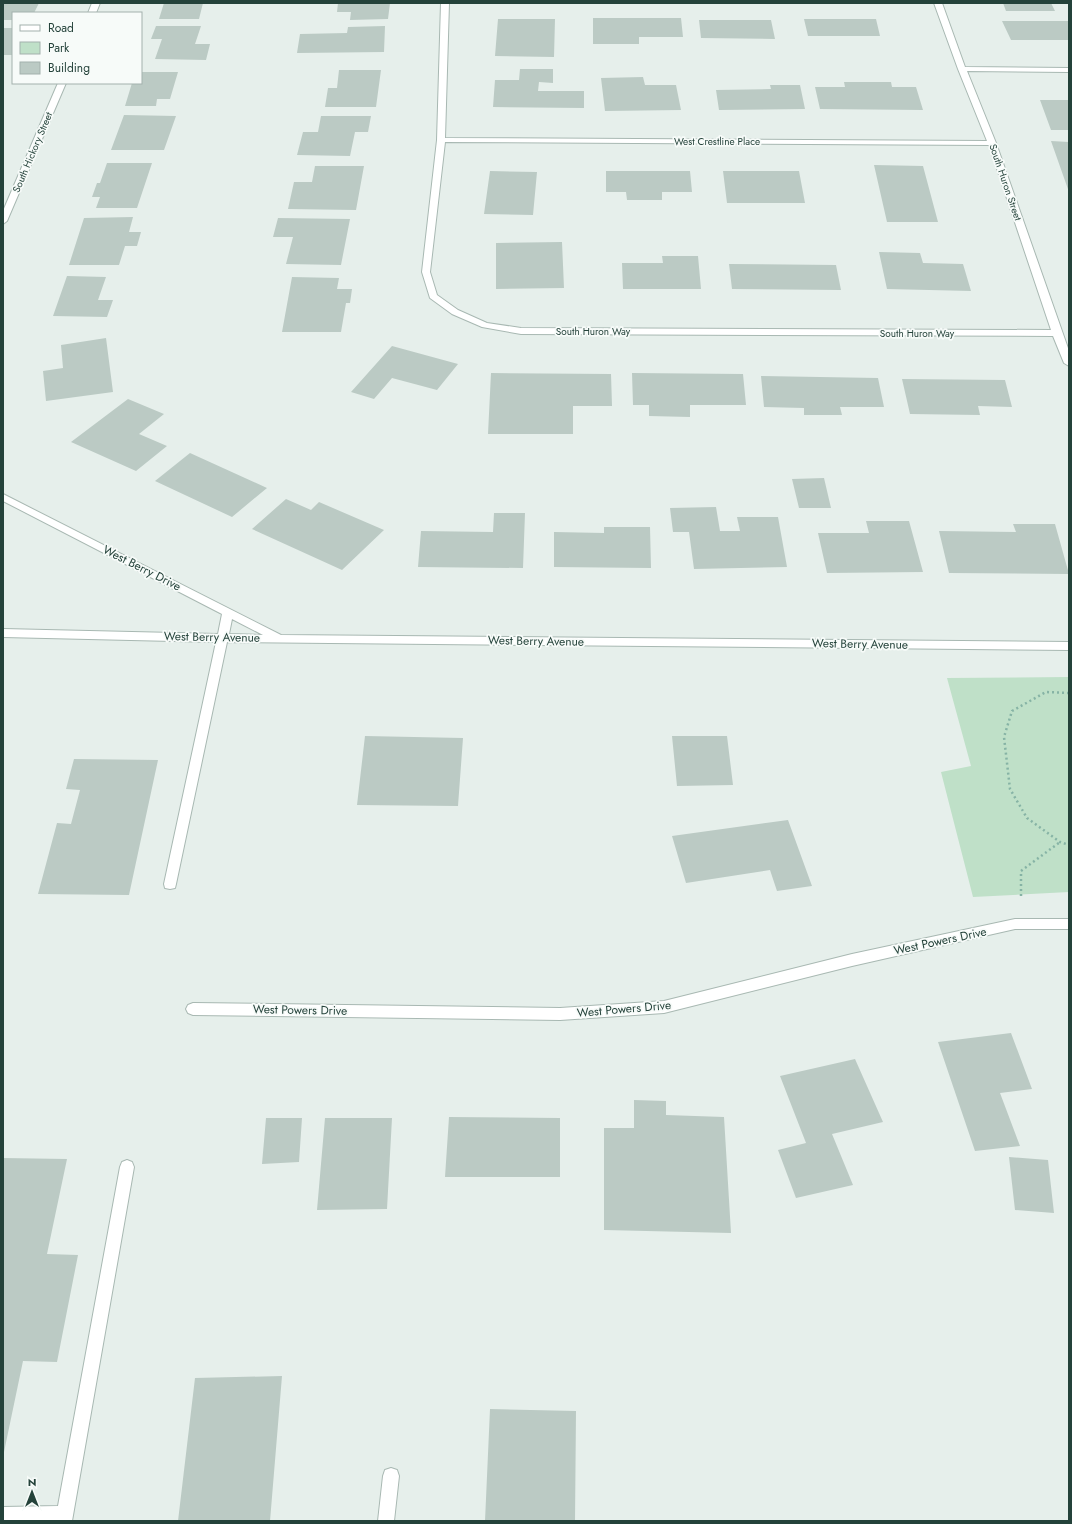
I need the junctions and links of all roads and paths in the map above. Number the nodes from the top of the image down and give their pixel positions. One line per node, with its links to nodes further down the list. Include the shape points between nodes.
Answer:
1 (445, 3): 6 (street, South Huron Way)
2 (938, 3): 3 (street, South Huron Street)
3 (962, 69): 4 (street); 7 (street, South Huron Street)
4 (1069, 70)
5 (62, 84): 8 (street, South Hickory Street)
6 (441, 140): 7 (street, West Crestline Place); 9 (street, South Huron Way, via 426,272 433,296 455,312 485,325 520,331)
7 (992, 143): 9 (street, South Huron Street)
8 (3, 221)
9 (1057, 333): 10 (street, South Huron Street)
10 (1069, 363)
11 (3, 497): 12 (street, West Berry Drive)
12 (228, 612): 14 (street); 15 (street, West Berry Drive)
13 (3, 633): 14 (street, West Berry Avenue)
14 (222, 637): 15 (street, West Berry Avenue); 20 (street)
15 (280, 639): 16 (street, West Berry Avenue)
16 (1069, 646)
17 (1069, 693): 18 (path, via 1046,692 1012,711 1004,737 1010,789 1026,818)
18 (1060, 842): 19 (path); 21 (path, via 1021,871)
19 (1069, 844)
20 (170, 884)
21 (1021, 903)
22 (1069, 924): 23 (street, West Powers Drive, via 1015,924 852,960 664,1007 560,1014)
23 (193, 1009)
24 (126, 1167): 27 (street)
25 (390, 1476): 28 (street)
26 (3, 1514): 27 (street)
27 (65, 1517)
28 (386, 1521)

